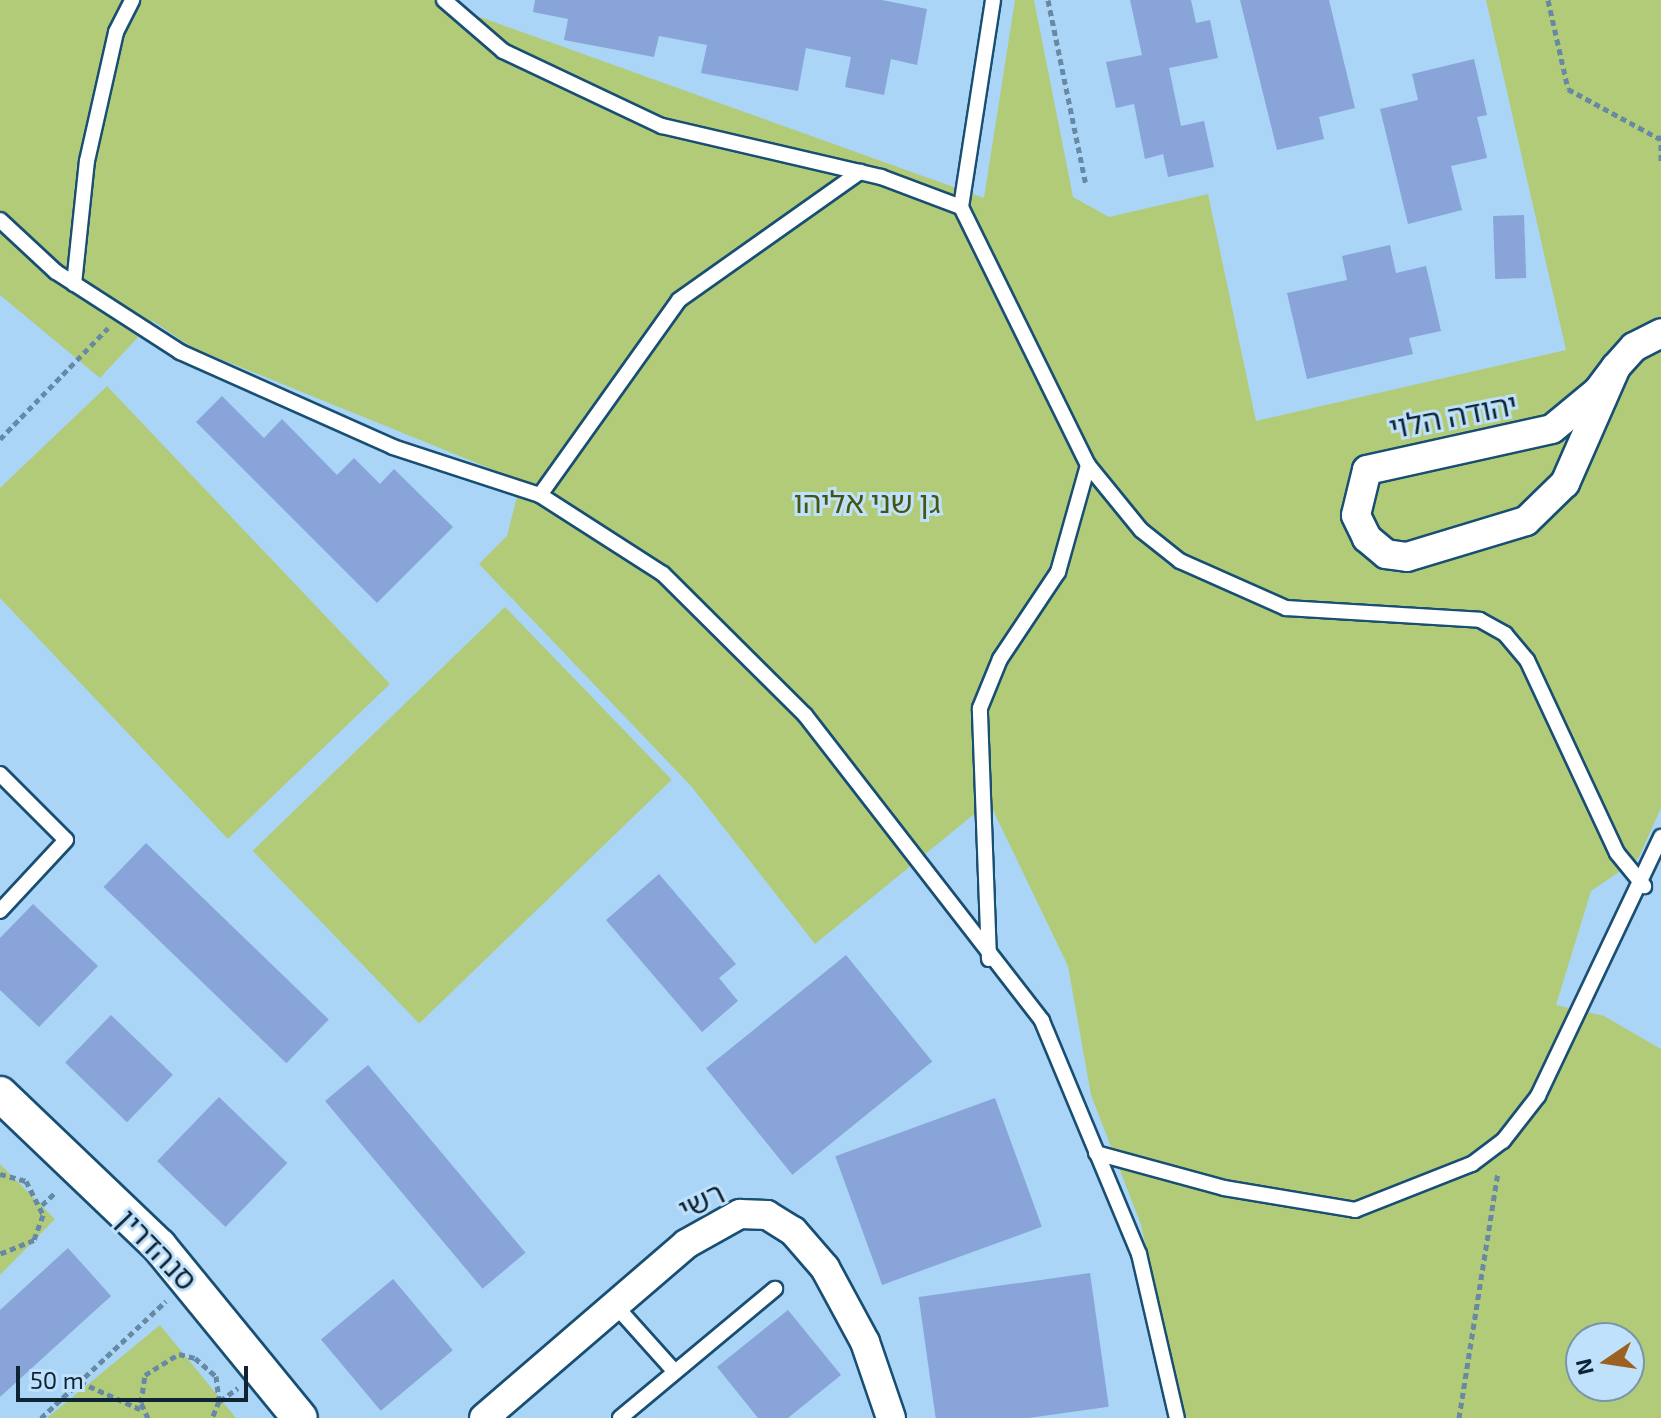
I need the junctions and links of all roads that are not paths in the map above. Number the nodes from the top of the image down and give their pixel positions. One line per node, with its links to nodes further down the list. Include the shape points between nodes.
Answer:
1 (132, 0): 7 (lane, via 116,32 87,161)
2 (444, 0): 4 (lane, via 503,51 662,126)
3 (993, 0): 5 (lane)
4 (860, 172): 5 (lane); 11 (lane, via 679,300)
5 (961, 207): 10 (lane)
6 (0, 220): 7 (lane)
7 (74, 284): 11 (lane, via 180,352 393,447)
8 (1661, 333): 9 (street, יהודה הלוי)
9 (1616, 367): 9 (street, יהודה הלוי, via 1552,429 1367,470 1356,491 1356,515 1367,538 1386,554 1407,557 1526,521 1565,483)
10 (1088, 465): 14 (lane, via 1141,530 1225,585 1286,608 1480,620 1505,634 1527,660 1617,853); 16 (lane, via 1058,572 1000,659 980,708)
11 (540, 495): 16 (lane, via 663,574 805,715)
12 (0, 774): 15 (lane, via 66,840)
13 (1661, 837): 14 (lane)
14 (1644, 886): 18 (lane, via 1538,1096 1503,1141 1472,1164 1355,1210 1224,1188)
15 (0, 911)
16 (989, 959): 18 (lane, via 1042,1021)
17 (0, 1094): 22 (street, סנהדרין, via 189,1280)
18 (1096, 1153): 26 (lane, via 1139,1254)
19 (775, 1289): 21 (lane)
20 (613, 1304): 21 (lane); 23 (street, רשי); 25 (street, רשי, via 720,1221 767,1215 825,1268 865,1342)
21 (675, 1372): 24 (lane)
22 (300, 1418)
23 (484, 1418)
24 (620, 1418)
25 (891, 1418)
26 (1177, 1418)

